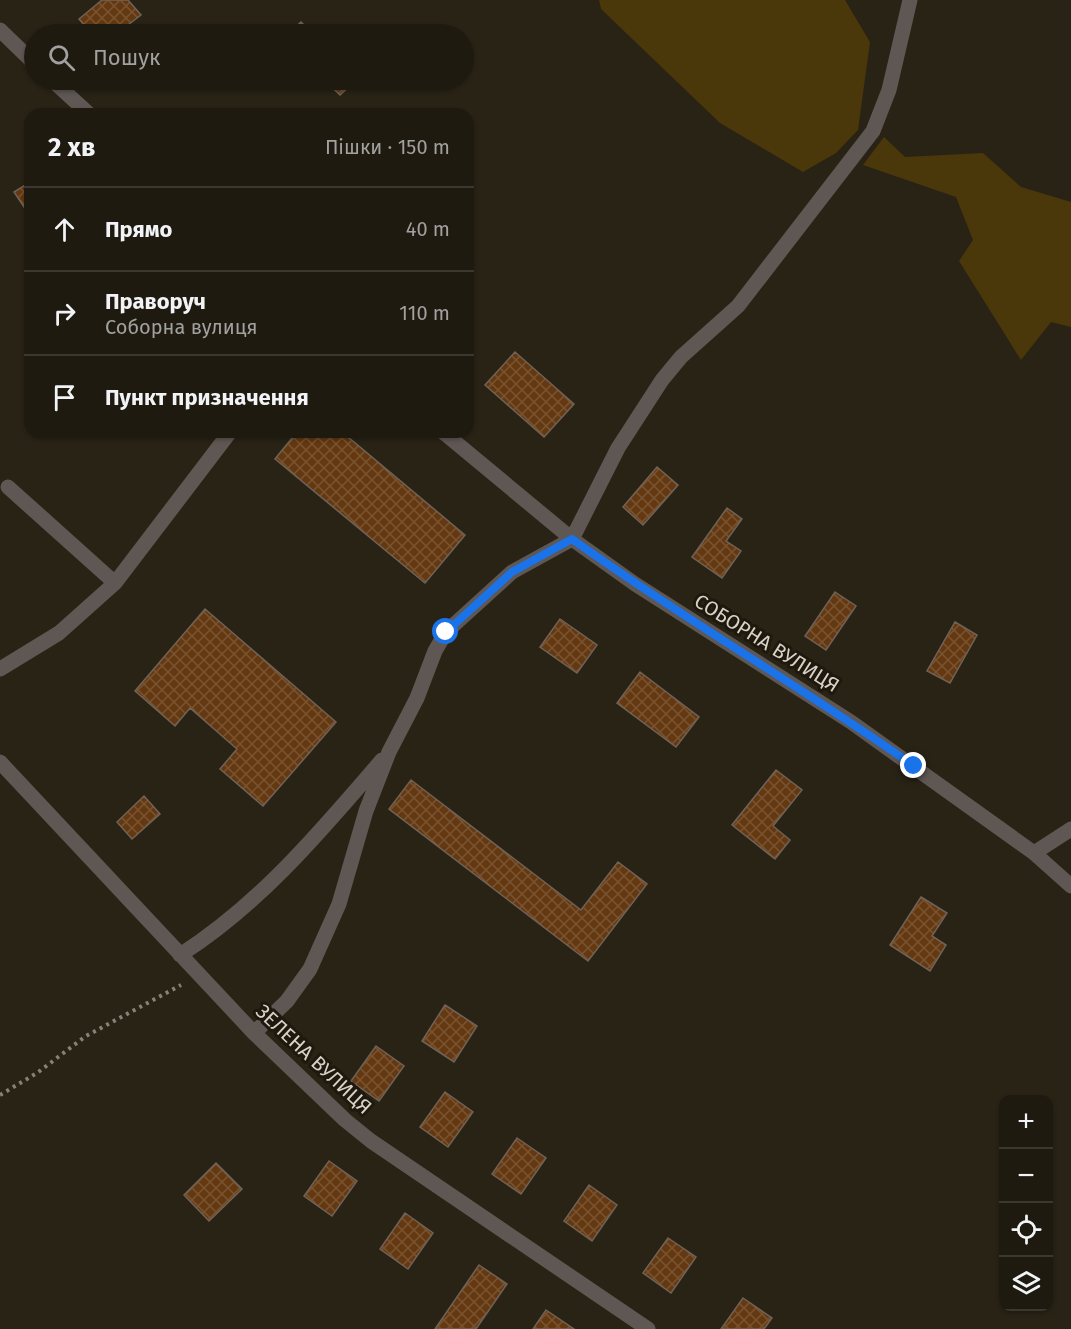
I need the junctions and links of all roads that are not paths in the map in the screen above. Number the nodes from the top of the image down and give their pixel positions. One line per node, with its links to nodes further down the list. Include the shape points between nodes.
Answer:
1 (909, 0): 9 (street, via 889,90 873,131 738,306 681,357 662,380 618,448)
2 (0, 30): 3 (street)
3 (24, 53)
4 (63, 90): 5 (street)
5 (82, 108)
6 (225, 438): 10 (street)
7 (450, 438): 9 (street, СОБОРНА ВУЛИЦЯ)
8 (8, 487): 10 (street)
9 (572, 539): 12 (street, via 512,572 446,632); 15 (street, СОБОРНА ВУЛИЦЯ, via 634,584 852,722)
10 (115, 583): 11 (street, via 59,633)
11 (0, 669)
12 (389, 752): 17 (street, via 259,895 218,931); 18 (street, via 366,811 339,904 310,969 287,1001)
13 (0, 762): 17 (street, ЗЕЛЕНА ВУЛИЦЯ)
14 (1071, 829): 15 (street)
15 (1034, 853): 16 (street, СОБОРНА ВУЛИЦЯ)
16 (1071, 886)
17 (180, 955): 18 (street, ЗЕЛЕНА ВУЛИЦЯ)
18 (254, 1033): 19 (street, ЗЕЛЕНА ВУЛИЦЯ, via 371,1141)
19 (648, 1329)

